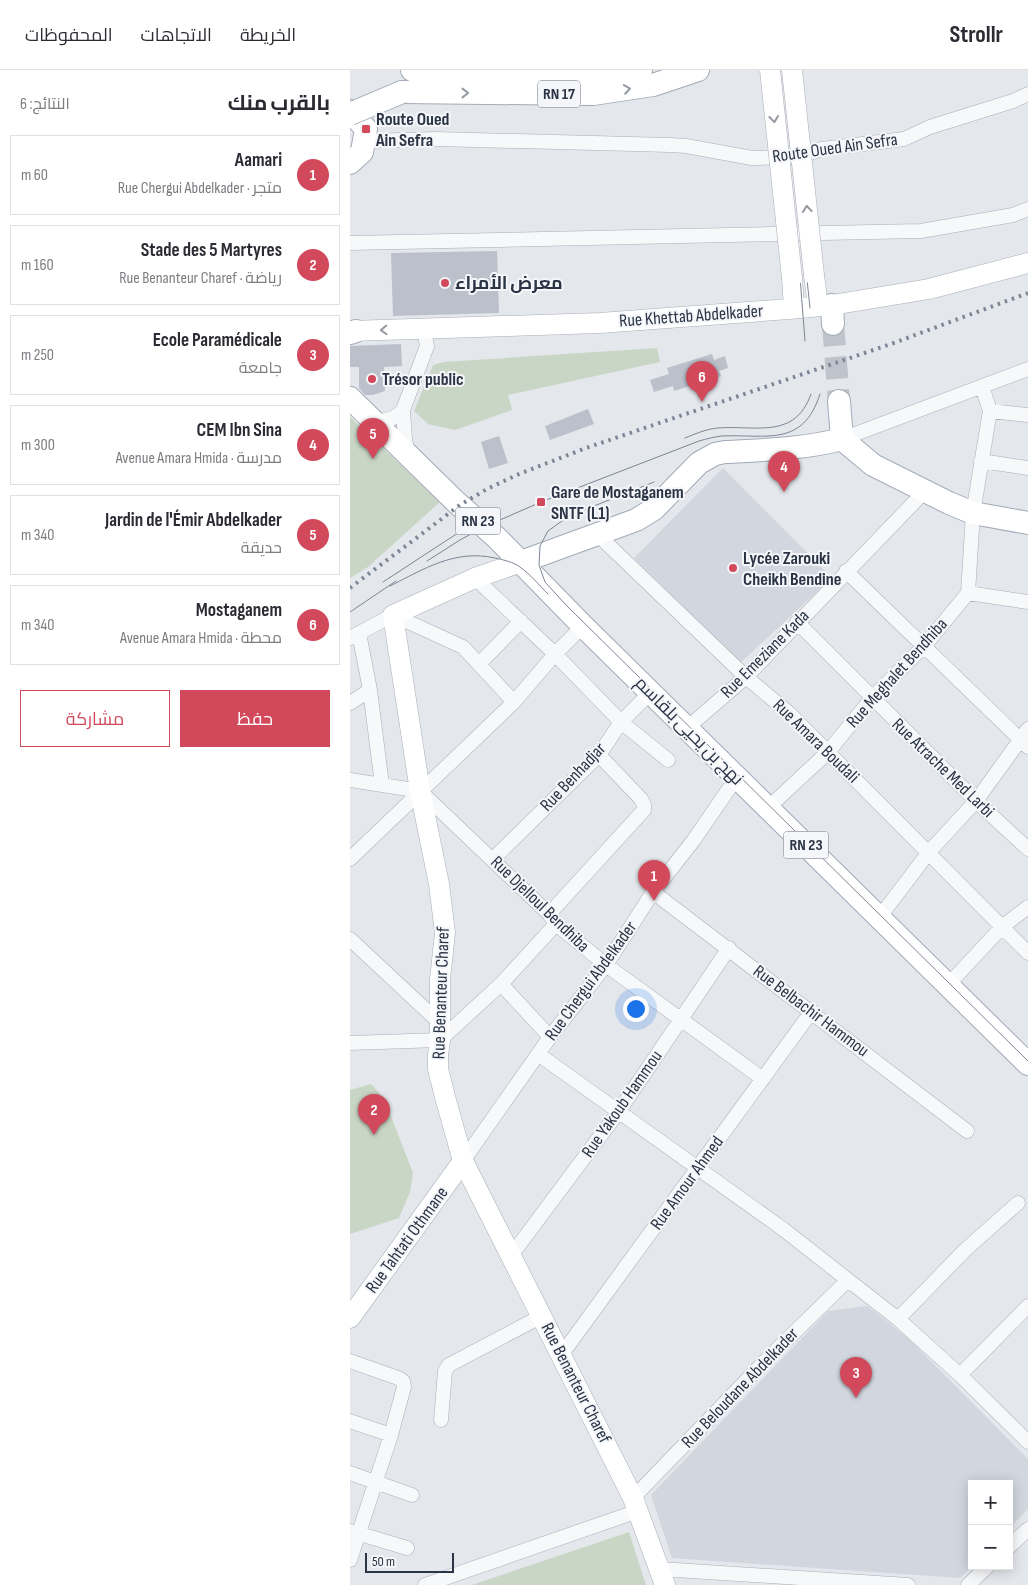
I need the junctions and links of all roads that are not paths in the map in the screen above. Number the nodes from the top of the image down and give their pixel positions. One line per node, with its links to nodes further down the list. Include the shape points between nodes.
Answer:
1 (641, 70): 5 (main road, RN 17, via 598,77)
2 (698, 70): 5 (main road, RN 17, one-way to 2, via 593,94 653,85)
3 (770, 70): 13 (main road, one-way to 13, bridge)
4 (792, 70): 14 (main road, one-way to 4, bridge, via 814,275)
5 (412, 81): 7 (main road, RN 17, bridge)
6 (1028, 94): 8 (street, Route Oued Ain Sefra, via 904,139 822,149 796,157 752,158 686,146 661,145 436,139)
7 (350, 112): 8 (main road, RN 17, via 366,129)
8 (365, 141): 9 (main road, via 362,152)
9 (350, 163)
10 (1028, 209): 11 (street, via 1013,215 921,231)
11 (350, 243)
12 (1028, 263): 14 (main road, Rue Khettab Abdelkader)
13 (794, 308): 14 (main road, Rue Khettab Abdelkader); 15 (main road, Rue Khettab Abdelkader, via 600,323)
14 (828, 311)
15 (455, 328): 16 (main road, Rue Khettab Abdelkader); 18 (street)
16 (419, 329): 17 (main road, Rue Khettab Abdelkader, one-way to 17); 18 (street, via 426,341)
17 (352, 332)
18 (426, 350): 23 (street)
19 (1028, 369): 20 (street)
20 (982, 386): 24 (street); 27 (street)
21 (350, 398): 26 (main road, نهج بن يحيى بلقاسم / RN 23)
22 (838, 401): 27 (main road)
23 (403, 410): 26 (street, via 392,419); 28 (street)
24 (990, 410): 25 (street); 29 (street)
25 (1028, 415)
26 (370, 419): 28 (main road, نهج بن يحيى بلقاسم / RN 23)
27 (842, 439): 31 (main road, via 873,465); 34 (main road, via 792,449 715,454 699,463 654,509 636,520)
28 (408, 456): 35 (main road, نهج بن يحيى بلقاسم / RN 23)
29 (981, 461): 30 (street); 32 (street)
30 (1028, 468)
31 (925, 491): 32 (main road); 36 (street, Rue Emeziane Kada)
32 (974, 513): 33 (main road); 38 (street)
33 (1028, 523)
34 (598, 534): 35 (main road); 48 (street, Rue Amara Boudali)
35 (521, 562): 37 (main road); 43 (main road, نهج بن يحيى بلقاسم / RN 23)
36 (846, 571): 42 (street, Rue Emeziane Kada); 45 (street)
37 (475, 578): 40 (main road); 41 (street)
38 (968, 593): 39 (street); 45 (street, Rue Meghalet Bendhiba)
39 (1028, 602)
40 (393, 615): 44 (street); 47 (street, via 463,647); 63 (main road, Rue Benanteur Charef)
41 (521, 621): 46 (street); 47 (street)
42 (797, 622): 48 (street, Rue Emeziane Kada); 51 (street, Rue Atrache Med Larbi)
43 (583, 626): 46 (street); 50 (main road, نهج بن يحيى بلقاسم / RN 23)
44 (354, 636): 49 (street)
45 (925, 645): 51 (street, Rue Meghalet Bendhiba); 56 (street, via 1013,732)
46 (555, 654): 52 (street); 54 (street)
47 (479, 664): 52 (street)
48 (746, 677): 55 (street, Rue Emeziane Kada); 57 (street, Rue Amara Boudali, via 789,712)
49 (370, 690): 53 (street); 62 (street)
50 (650, 692): 54 (street, Rue Benhadjar); 55 (main road, نهج بن يحيى بلقاسم / RN 23)
51 (872, 698): 57 (street, Rue Meghalet Bendhiba); 64 (street, Rue Atrache Med Larbi)
52 (514, 702): 63 (street)
53 (350, 703)
54 (621, 722): 58 (street, Rue Benhadjar); 59 (street)
55 (687, 728): 60 (main road, نهج بن يحيى بلقاسم / RN 23)
56 (1025, 739): 64 (street)
57 (828, 752): 65 (street, Rue Meghalet Bendhiba); 67 (street, Rue Amara Boudali)
58 (599, 755): 69 (street, Rue Benhadjar); 73 (street, via 641,799 644,810)
59 (668, 760)
60 (737, 777): 65 (main road, نهج بن يحيى بلقاسم / RN 23); 70 (street, Rue Chergui Abdelkader)
61 (350, 780): 62 (street)
62 (382, 785): 63 (street)
63 (420, 792): 68 (street); 69 (street, Rue Djelloul Bendhiba); 83 (main road, Rue Benanteur Charef, via 439,884 445,933 440,978)
64 (976, 801): 66 (street, Rue Atrache Med Larbi); 67 (street)
65 (768, 808): 72 (main road, نهج بن يحيى بلقاسم / RN 23)
66 (1028, 849)
67 (929, 852): 72 (street); 74 (street, Rue Amara Boudali)
68 (350, 859)
69 (493, 860): 73 (street, Rue Djelloul Bendhiba)
70 (653, 892): 76 (street, Rue Belbachir Hammou); 78 (street, Rue Chergui Abdelkader)
71 (1028, 907): 74 (street)
72 (879, 918): 80 (main road, نهج بن يحيى بلقاسم / RN 23)
73 (553, 919): 78 (street, Rue Djelloul Bendhiba); 79 (street)
74 (1002, 927): 77 (street, Rue Amara Boudali); 80 (street)
75 (350, 939): 83 (street)
76 (729, 948): 81 (street, Rue Belbachir Hammou); 82 (street, Rue Yakoub Hammou)
77 (1028, 953)
78 (606, 966): 82 (street, Rue Djelloul Bendhiba); 84 (street, Rue Chergui Abdelkader)
79 (501, 984): 83 (street); 84 (street)
80 (948, 985): 87 (main road, نهج بن يحيى بلقاسم / RN 23)
81 (812, 1011): 88 (street, Rue Amour Ahmed); 90 (street, Rue Belbachir Hammou)
82 (682, 1019): 88 (street, Rue Djelloul Bendhiba); 89 (street, Rue Yakoub Hammou)
83 (440, 1032): 85 (street); 91 (main road, Rue Benanteur Charef, via 438,1069)
84 (550, 1037): 86 (street, Rue Chergui Abdelkader)
85 (350, 1043)
86 (538, 1054): 89 (street); 91 (street, Rue Chergui Abdelkader)
87 (1025, 1055)
88 (763, 1079): 92 (street, Rue Amour Ahmed)
89 (619, 1111): 92 (street); 94 (street, Rue Yakoub Hammou)
90 (967, 1131)
91 (463, 1161): 94 (main road, Rue Benanteur Charef); 98 (main road, Rue Tahtati Othmane)
92 (698, 1168): 95 (street); 100 (street, Rue Amour Ahmed)
93 (1018, 1203): 99 (street)
94 (510, 1257): 97 (main road, Rue Benanteur Charef)
95 (848, 1280): 99 (street); 110 (street, Rue Beloudane Abdelkader, via 767,1360)
96 (1028, 1306): 102 (street)
97 (542, 1316): 100 (main road, Rue Benanteur Charef); 103 (street, via 449,1365 445,1370)
98 (350, 1318)
99 (898, 1319): 102 (street)
100 (562, 1354): 110 (main road, Rue Benanteur Charef)
101 (350, 1361): 105 (street, via 403,1381)
102 (960, 1375): 106 (street)
103 (441, 1420)
104 (350, 1421): 105 (street)
105 (392, 1435): 108 (street)
106 (1028, 1442)
107 (350, 1473): 108 (street)
108 (376, 1483): 109 (street); 112 (street)
109 (412, 1494)
110 (636, 1504): 117 (main road, Rue Benanteur Charef); 118 (street, Rue Beloudane Abdelkader)
111 (1028, 1529): 113 (street)
112 (354, 1533): 114 (street); 115 (street)
113 (1013, 1543)
114 (407, 1548)
115 (350, 1560)
116 (984, 1570): 120 (street)
117 (663, 1577): 119 (street)
118 (425, 1585)
119 (908, 1585)
120 (968, 1585)

